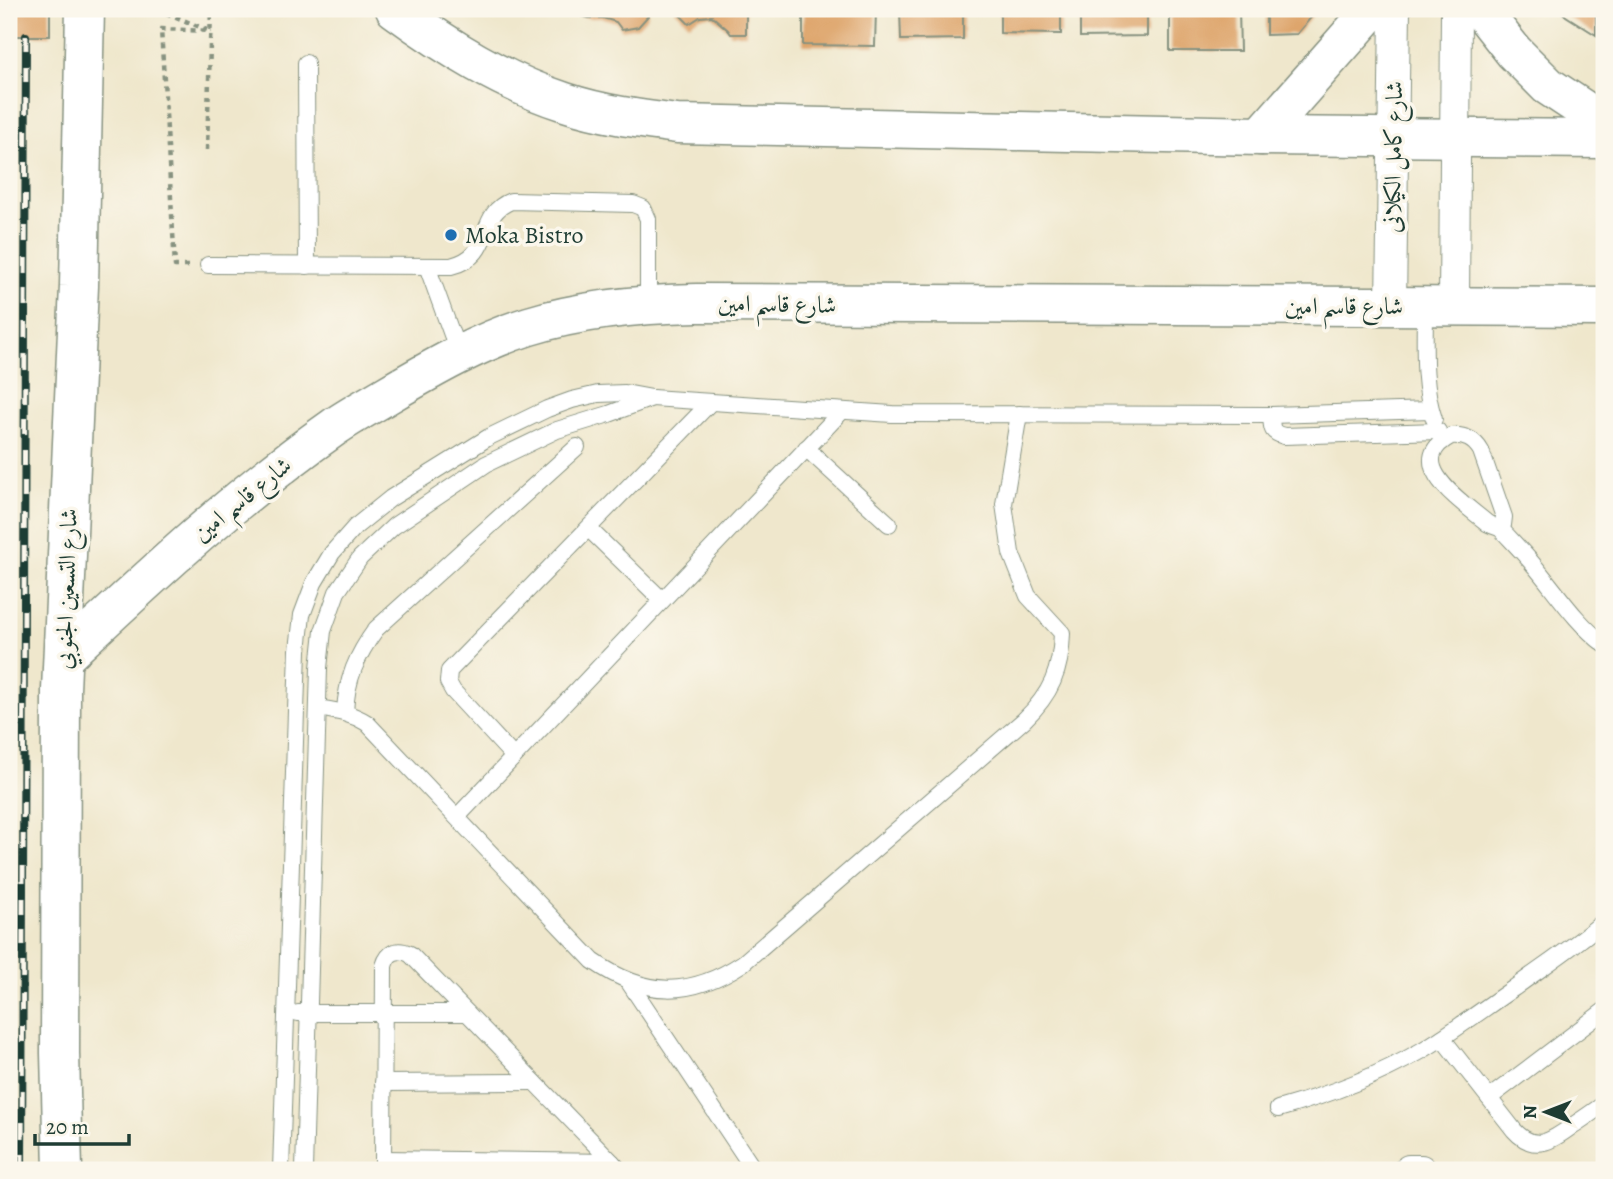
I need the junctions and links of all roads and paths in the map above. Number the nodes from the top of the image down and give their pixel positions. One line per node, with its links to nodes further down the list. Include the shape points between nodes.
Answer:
1 (85, 9): 38 (main road, شارع التسعين الجنوبي)
2 (156, 9): 9 (path)
3 (211, 9): 9 (path)
4 (395, 9): 12 (main road, via 463,55 530,89 639,120)
5 (1373, 9): 12 (main road)
6 (1395, 9): 13 (street, شارع كامل الكيلانى)
7 (1456, 9): 14 (street)
8 (1480, 9): 11 (main road, via 1548,86)
9 (211, 31): 16 (path); 17 (path, via 160,29 175,266)
10 (306, 64): 18 (lane)
11 (1604, 123)
12 (1261, 136): 13 (main road)
13 (1393, 137): 14 (main road); 21 (street, شارع كامل الكيلانى)
14 (1455, 138): 15 (main road); 21 (street)
15 (1604, 139)
16 (207, 150)
17 (208, 265): 18 (lane)
18 (307, 266): 19 (lane)
19 (427, 266): 20 (lane, via 461,264 477,252 493,213 511,201 633,204 643,208 648,219); 23 (lane)
20 (648, 304): 21 (main road, شارع قاسم امين); 23 (main road, شارع قاسم امين, via 543,322)
21 (1423, 306): 22 (main road, شارع قاسم امين); 26 (lane)
22 (1604, 307)
23 (459, 354): 38 (main road, شارع قاسم امين, via 334,427 260,483 187,543)
24 (652, 398): 25 (lane); 39 (lane, via 557,430 486,464 394,526 360,558 337,592 323,631); 49 (lane, via 625,393 572,400 489,437 391,498 355,527 314,583 302,615 298,650)
25 (710, 402): 27 (lane); 35 (lane)
26 (1431, 410): 29 (lane); 30 (lane)
27 (842, 411): 28 (lane); 32 (lane)
28 (1019, 414): 29 (lane); 44 (lane, via 1004,504 1011,553 1028,596 1062,633 1059,666 1046,696 1024,720 735,968 688,987 668,989)
29 (1271, 415): 30 (lane, via 1275,434 1284,436)
30 (1440, 436): 34 (lane, via 1433,457 1436,476 1487,523); 34 (lane, via 1460,436 1477,443 1504,517)
31 (577, 447): 40 (lane, via 376,629 356,661)
32 (806, 448): 33 (lane); 36 (lane)
33 (889, 524)
34 (1499, 527): 37 (lane)
35 (589, 529): 36 (lane); 41 (lane, via 449,671 453,691)
36 (662, 600): 41 (lane)
37 (1604, 645)
38 (63, 658): 58 (main road, شارع التسعين الجنوبي)
39 (318, 708): 40 (lane); 46 (lane)
40 (345, 713): 42 (lane, via 367,723)
41 (514, 757): 42 (lane)
42 (457, 817): 44 (lane, via 593,961)
43 (1604, 921): 50 (lane)
44 (628, 981): 61 (lane)
45 (1604, 1011): 53 (lane)
46 (309, 1013): 47 (lane); 49 (lane); 60 (lane)
47 (384, 1013): 48 (lane); 48 (lane, via 384,966 387,958 402,950); 52 (lane)
48 (467, 1013): 51 (lane)
49 (286, 1014): 59 (lane)
50 (1442, 1038): 53 (lane); 55 (lane, via 1351,1086)
51 (534, 1082): 52 (lane); 57 (lane)
52 (383, 1083): 56 (lane)
53 (1489, 1098): 54 (lane, via 1519,1136 1534,1143 1550,1141)
54 (1604, 1104)
55 (1278, 1110)
56 (383, 1165): 57 (lane)
57 (615, 1166)
58 (63, 1170)
59 (281, 1170)
60 (304, 1170)
61 (754, 1170)
62 (1409, 1170): 63 (street)
63 (1421, 1170)

